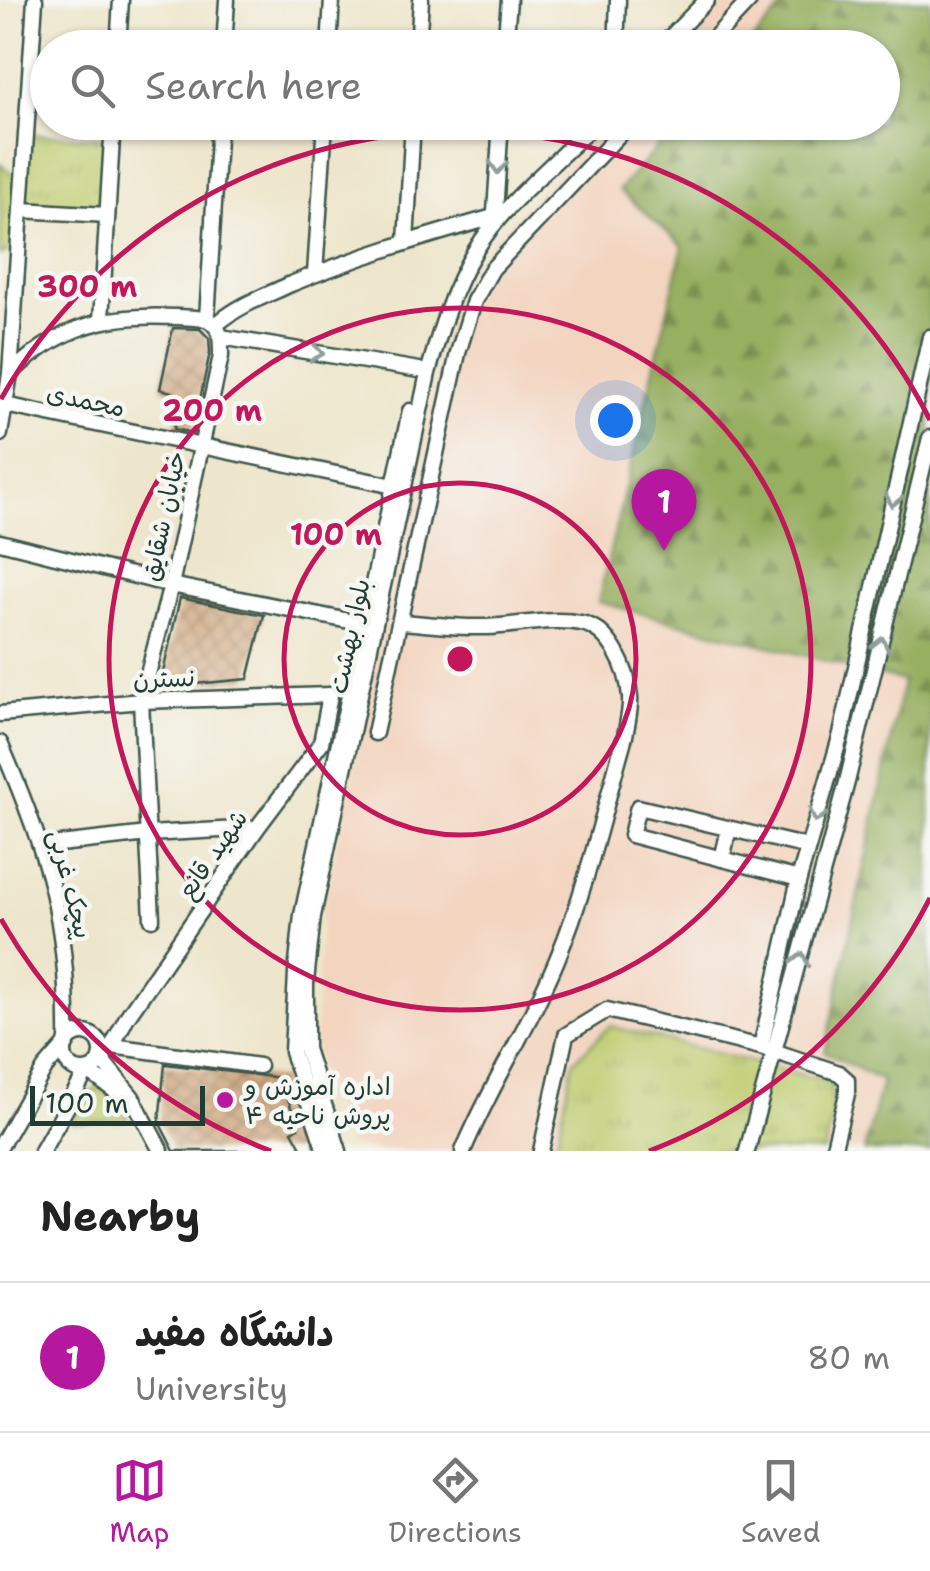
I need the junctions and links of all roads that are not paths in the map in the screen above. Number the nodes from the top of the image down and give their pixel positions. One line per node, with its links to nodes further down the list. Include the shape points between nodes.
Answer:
1 (35, 0): 11 (street)
2 (122, 0): 12 (street)
3 (227, 0): 13 (street)
4 (332, 0): 14 (street)
5 (421, 0): 15 (street)
6 (508, 0): 16 (street)
7 (618, 0): 17 (street)
8 (707, 0): 18 (street)
9 (718, 0): 19 (street)
10 (750, 0): 20 (street)
11 (33, 30)
12 (120, 30)
13 (225, 30)
14 (330, 30)
15 (419, 30)
16 (507, 30)
17 (617, 30)
18 (678, 30)
19 (689, 30)
20 (722, 30)
21 (30, 75): 30 (street)
22 (112, 140): 32 (street)
23 (219, 140): 36 (street, خیابان شقایق)
24 (324, 140): 34 (street)
25 (412, 140): 33 (street)
26 (498, 140): 31 (street, one-way to 31)
27 (566, 140): 31 (street, بلوار بهشت)
28 (578, 140): 78 (street, بلوار بهشت, via 476,249 428,372 314,916 306,982 306,1049)
29 (614, 140): 47 (street, via 500,259 474,302)
30 (21, 210): 32 (street); 39 (street)
31 (492, 215): 33 (street); 38 (street, بلوار بهشت, via 447,286)
32 (107, 216): 35 (street)
33 (406, 242): 34 (street)
34 (316, 274): 36 (street, via 242,306)
35 (101, 320): 36 (street, via 140,315); 39 (street)
36 (215, 327): 38 (street, one-way to 38); 43 (street, خیابان شقایق, via 220,356)
37 (930, 337): 61 (street, one-way to 61, via 841,734)
38 (418, 370): 44 (street, بلوار بهشت)
39 (10, 374): 40 (street)
40 (5, 405): 41 (street); 43 (street, محمدی)
41 (0, 434)
42 (930, 438): 66 (street, one-way to 42)
43 (201, 448): 44 (street, محمدی); 46 (street, خیابان شقایق)
44 (394, 486): 48 (street, بلوار بهشت)
45 (0, 542): 46 (street)
46 (172, 585): 48 (street); 51 (street, خیابان شقایق)
47 (401, 622): 53 (street); 79 (street, via 581,623 610,643 631,700 560,954)
48 (364, 624): 49 (street, بلوار بهشت)
49 (354, 672): 50 (street); 56 (street, بلوار بهشت)
50 (330, 696): 51 (street, نسترن); 54 (street)
51 (141, 701): 52 (street, نسترن); 59 (street, خیابان شقایق)
52 (0, 714)
53 (375, 733)
54 (320, 743): 56 (street); 57 (street, شهید قانع)
55 (0, 744): 60 (street, پیچک غربی)
56 (334, 768): 77 (street, بلوار بهشت, via 302,915 291,1032)
57 (256, 828): 59 (street); 67 (street, شهید قانع)
58 (729, 829): 61 (street); 62 (street); 62 (street, via 638,806 634,821 631,835)
59 (148, 834): 60 (street); 64 (street, خیابان شقایق)
60 (42, 846): 68 (street, پیچک غربی, via 64,936)
61 (808, 847): 63 (street)
62 (722, 858): 63 (street)
63 (799, 878): 65 (street)
64 (152, 919)
65 (772, 998): 66 (street); 69 (street)
66 (789, 1002): 69 (street)
67 (127, 1017): 68 (street); 70 (street, شهید قانع)
68 (75, 1038): 70 (street, via 101,1046); 72 (street, via 66,1060); 73 (street, via 44,1068)
69 (769, 1050): 80 (street, via 607,1010 566,1034); 81 (street); 82 (street, via 846,1080)
70 (105, 1054): 71 (street); 72 (street, شهید قانع); 74 (street)
71 (259, 1066)
72 (83, 1071): 73 (street, via 58,1072 43,1082); 74 (street, via 118,1090); 76 (street)
73 (19, 1114): 75 (street)
74 (158, 1145)
75 (0, 1147)
76 (42, 1151)
77 (324, 1151)
78 (339, 1151)
79 (463, 1151)
80 (541, 1151)
81 (747, 1151)
82 (833, 1151)

